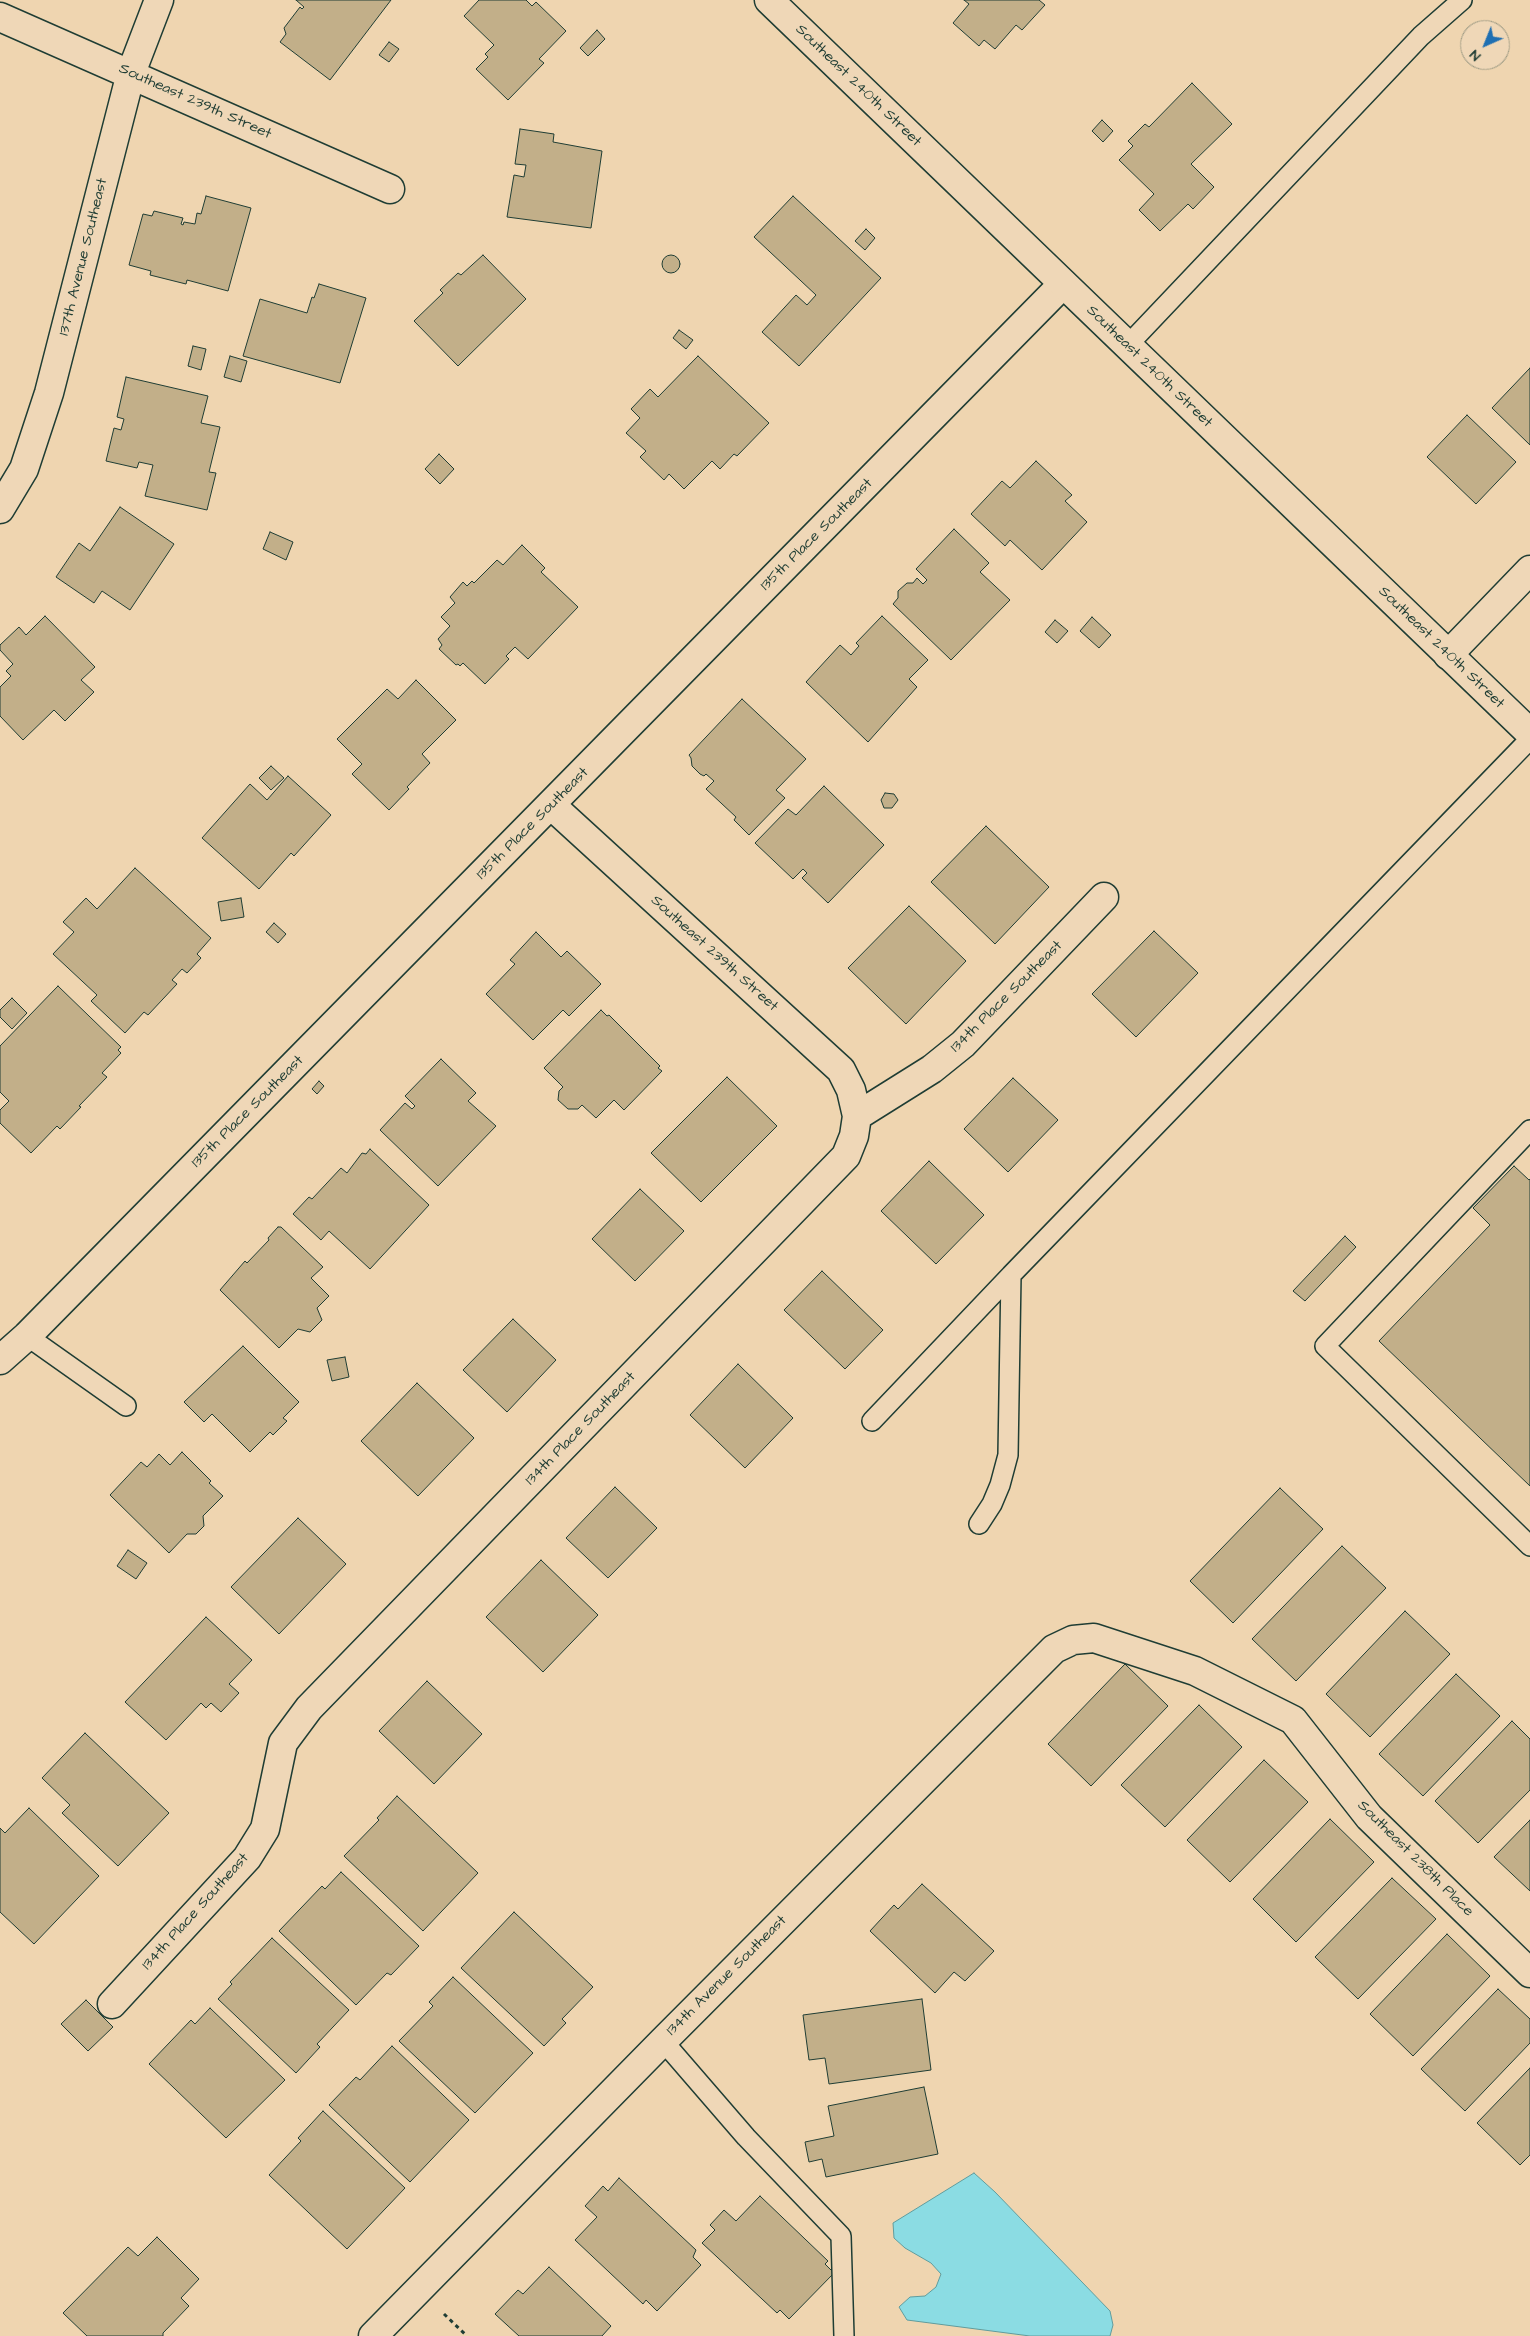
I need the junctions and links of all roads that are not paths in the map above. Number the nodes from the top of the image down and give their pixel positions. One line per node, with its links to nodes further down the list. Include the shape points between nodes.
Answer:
1 (159, 0): 5 (street, 137th Avenue Southeast)
2 (770, 0): 7 (street, Southeast 240th Street)
3 (1462, 0): 8 (lane, via 1421,36)
4 (0, 17): 5 (street, Southeast 239th Street)
5 (130, 73): 6 (street, Southeast 239th Street); 9 (street, 137th Avenue Southeast, via 49,393 24,470)
6 (390, 189)
7 (1063, 284): 8 (street, Southeast 240th Street); 14 (street, 135th Place Southeast)
8 (1127, 346): 11 (street, Southeast 240th Street)
9 (0, 510)
10 (1530, 570): 11 (street)
11 (1448, 654): 12 (street, Southeast 240th Street)
12 (1530, 733)
13 (1530, 739): 18 (lane)
14 (551, 805): 16 (street, Southeast 239th Street, via 841,1070 851,1090); 19 (street, 135th Place Southeast)
15 (1104, 897): 16 (street, 134th Place Southeast, via 963,1044 932,1069)
16 (857, 1116): 27 (street, 134th Place Southeast, via 846,1156 292,1729 283,1743 265,1829 247,1858)
17 (1530, 1130): 24 (lane, via 1325,1346)
18 (1010, 1275): 22 (lane); 23 (lane, via 1008,1455 1000,1485)
19 (27, 1336): 20 (street, 135th Place Southeast); 21 (lane)
20 (0, 1360)
21 (126, 1406)
22 (872, 1421)
23 (979, 1524)
24 (1530, 1546)
25 (1094, 1638): 26 (street, Southeast 238th Place, via 1195,1671 1293,1720 1369,1817); 28 (street, 134th Avenue Southeast, via 1073,1640 1054,1649)
26 (1530, 1973)
27 (112, 2004)
28 (663, 2041): 29 (street, 134th Avenue Southeast); 30 (lane, via 746,2137 842,2236)
29 (373, 2336)
30 (844, 2336)

